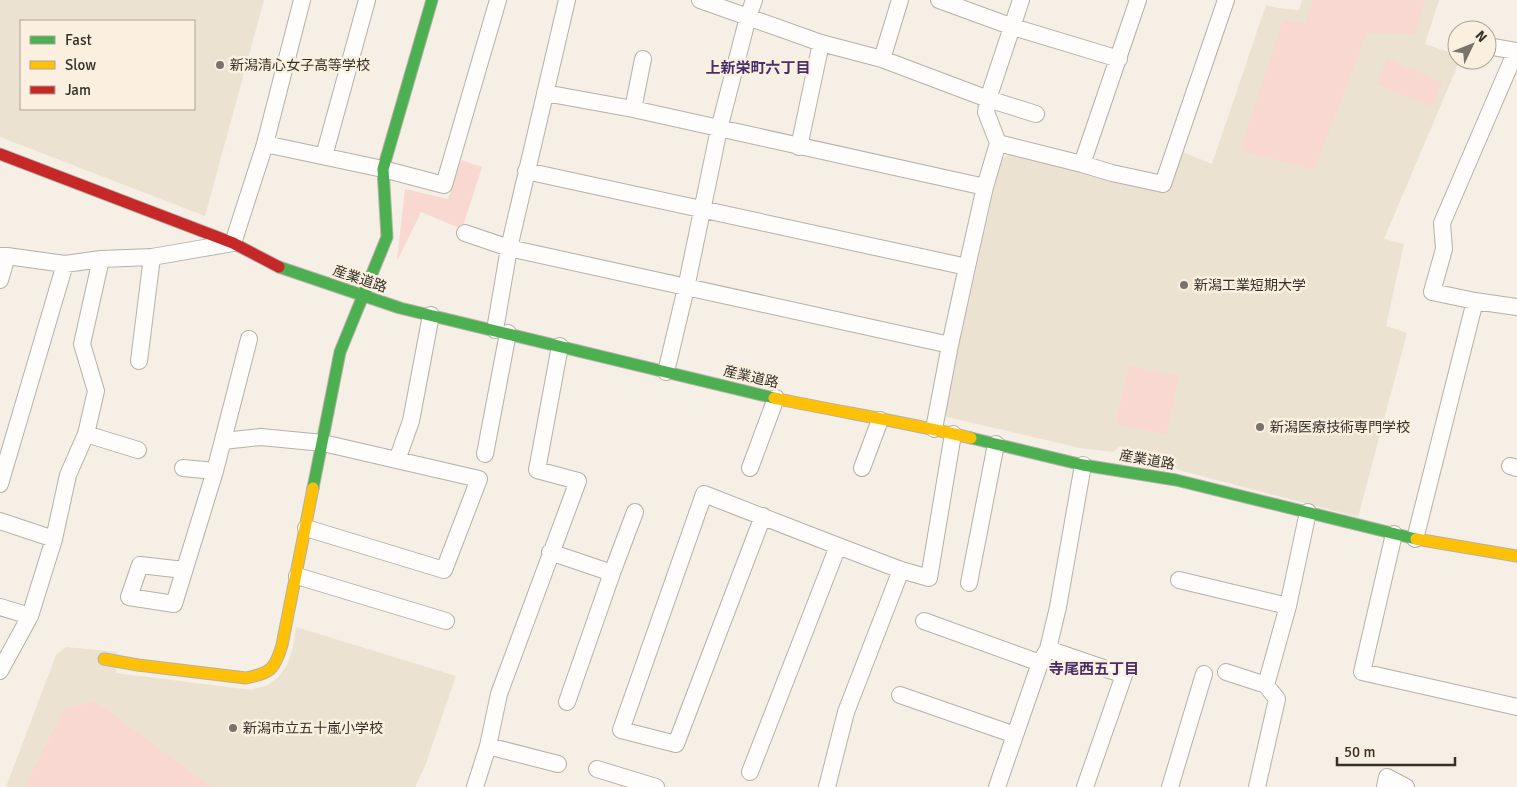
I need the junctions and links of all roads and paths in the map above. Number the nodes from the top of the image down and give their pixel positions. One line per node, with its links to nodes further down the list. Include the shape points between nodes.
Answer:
1 (302, 0): 27 (street)
2 (367, 0): 30 (street)
3 (432, 0): 32 (street)
4 (498, 0): 32 (street, via 444,184)
5 (567, 0): 21 (street)
6 (700, 0): 13 (street)
7 (754, 0): 13 (street)
8 (900, 0): 19 (street)
9 (939, 0): 14 (street)
10 (1021, 0): 14 (street)
11 (1138, 0): 20 (street)
12 (1226, 0): 31 (street, via 1163,184)
13 (748, 16): 15 (street); 25 (street)
14 (1013, 26): 20 (street); 22 (street)
15 (821, 43): 19 (street); 28 (street)
16 (1497, 48): 17 (street)
17 (1516, 51): 47 (street, via 1442,222 1444,249 1432,292)
18 (644, 59): 23 (street)
19 (882, 59): 22 (street)
20 (1119, 59): 31 (street)
21 (545, 93): 23 (street); 33 (street)
22 (988, 99): 24 (street); 26 (street, via 986,112)
23 (633, 109): 25 (street)
24 (1036, 114)
25 (719, 129): 28 (street); 35 (street)
26 (998, 143): 31 (street); 34 (street)
27 (266, 144): 30 (street); 37 (street)
28 (799, 147): 34 (street)
29 (0, 154): 37 (street, 産業道路)
30 (324, 156): 32 (street)
31 (1082, 164)
32 (384, 169): 46 (street, via 387,237)
33 (526, 171): 35 (street); 38 (street)
34 (985, 187): 43 (street)
35 (702, 210): 43 (street); 45 (street)
36 (465, 234): 38 (street)
37 (233, 243): 40 (street); 46 (street, 産業道路, via 272,265)
38 (509, 248): 45 (street); 50 (street)
39 (4, 256): 42 (street); 44 (street)
40 (152, 257): 41 (street); 54 (street)
41 (101, 259): 42 (street); 59 (street, via 82,344 96,391)
42 (65, 264): 72 (street)
43 (967, 267): 52 (street)
44 (0, 280)
45 (686, 288): 52 (street); 55 (street)
46 (364, 295): 49 (street, 産業道路); 62 (street, via 340,352)
47 (1475, 301): 48 (street); 80 (street)
48 (1517, 307)
49 (431, 315): 50 (street, 産業道路); 66 (street, via 411,421)
50 (501, 331): 53 (street, 産業道路); 65 (street)
51 (249, 339): 61 (street)
52 (950, 345): 58 (street)
53 (560, 346): 55 (street, 産業道路); 82 (street, via 537,470 578,481)
54 (139, 360)
55 (666, 372): 56 (street, 産業道路)
56 (776, 398): 57 (street, 産業道路); 69 (street)
57 (880, 420): 58 (street, 産業道路); 70 (street)
58 (934, 429): 60 (street, 産業道路)
59 (86, 434): 64 (street); 79 (street, via 68,475)
60 (953, 434): 63 (street, 産業道路); 85 (street, via 929,578)
61 (223, 441): 62 (street, via 261,437); 71 (street)
62 (322, 443): 66 (street); 77 (street)
63 (996, 444): 67 (street, 産業道路); 89 (street)
64 (138, 450)
65 (485, 454)
66 (397, 460): 77 (street, via 479,479 444,570)
67 (1083, 465): 74 (street, 産業道路, via 1176,480); 95 (street, via 1058,607)
68 (183, 468): 71 (street)
69 (750, 468)
70 (862, 468)
71 (215, 471): 84 (street)
72 (0, 484)
73 (635, 512): 86 (street)
74 (1308, 512): 78 (street, 産業道路); 90 (street)
75 (763, 516): 75 (street, via 704,494 621,730 676,744); 81 (street)
76 (0, 521): 79 (street)
77 (306, 528): 87 (street)
78 (1394, 534): 80 (street, 産業道路); 103 (street, via 1362,672)
79 (54, 539): 92 (street)
80 (1415, 539): 83 (street, 産業道路)
81 (838, 546): 85 (street); 108 (street)
82 (550, 552): 86 (street); 105 (street, via 499,694)
83 (1517, 556)
84 (184, 570)
85 (901, 570): 111 (street, via 846,712)
86 (612, 573): 102 (street)
87 (297, 576): 93 (street); 96 (street, via 276,664 262,675 246,678)
88 (1180, 580): 90 (street)
89 (969, 583)
90 (1288, 606): 100 (street)
91 (0, 607): 92 (street)
92 (30, 616): 97 (street)
93 (446, 621)
94 (924, 621): 95 (street)
95 (1044, 656): 104 (street); 113 (street, via 1124,675)
96 (104, 659)
97 (0, 671)
98 (1226, 672): 100 (street)
99 (1204, 674): 114 (street)
100 (1266, 685): 115 (street, via 1277,699)
101 (900, 695): 104 (street)
102 (567, 702)
103 (1517, 707)
104 (1015, 735): 112 (street)
105 (488, 746): 106 (street); 109 (street)
106 (558, 764)
107 (597, 769): 110 (street)
108 (750, 772)
109 (475, 787)
110 (656, 787)
111 (826, 787)
112 (997, 787)
113 (1085, 787)
114 (1170, 787)
115 (1257, 787)
116 (1385, 787): 117 (street, via 1387,777)
117 (1406, 787)

